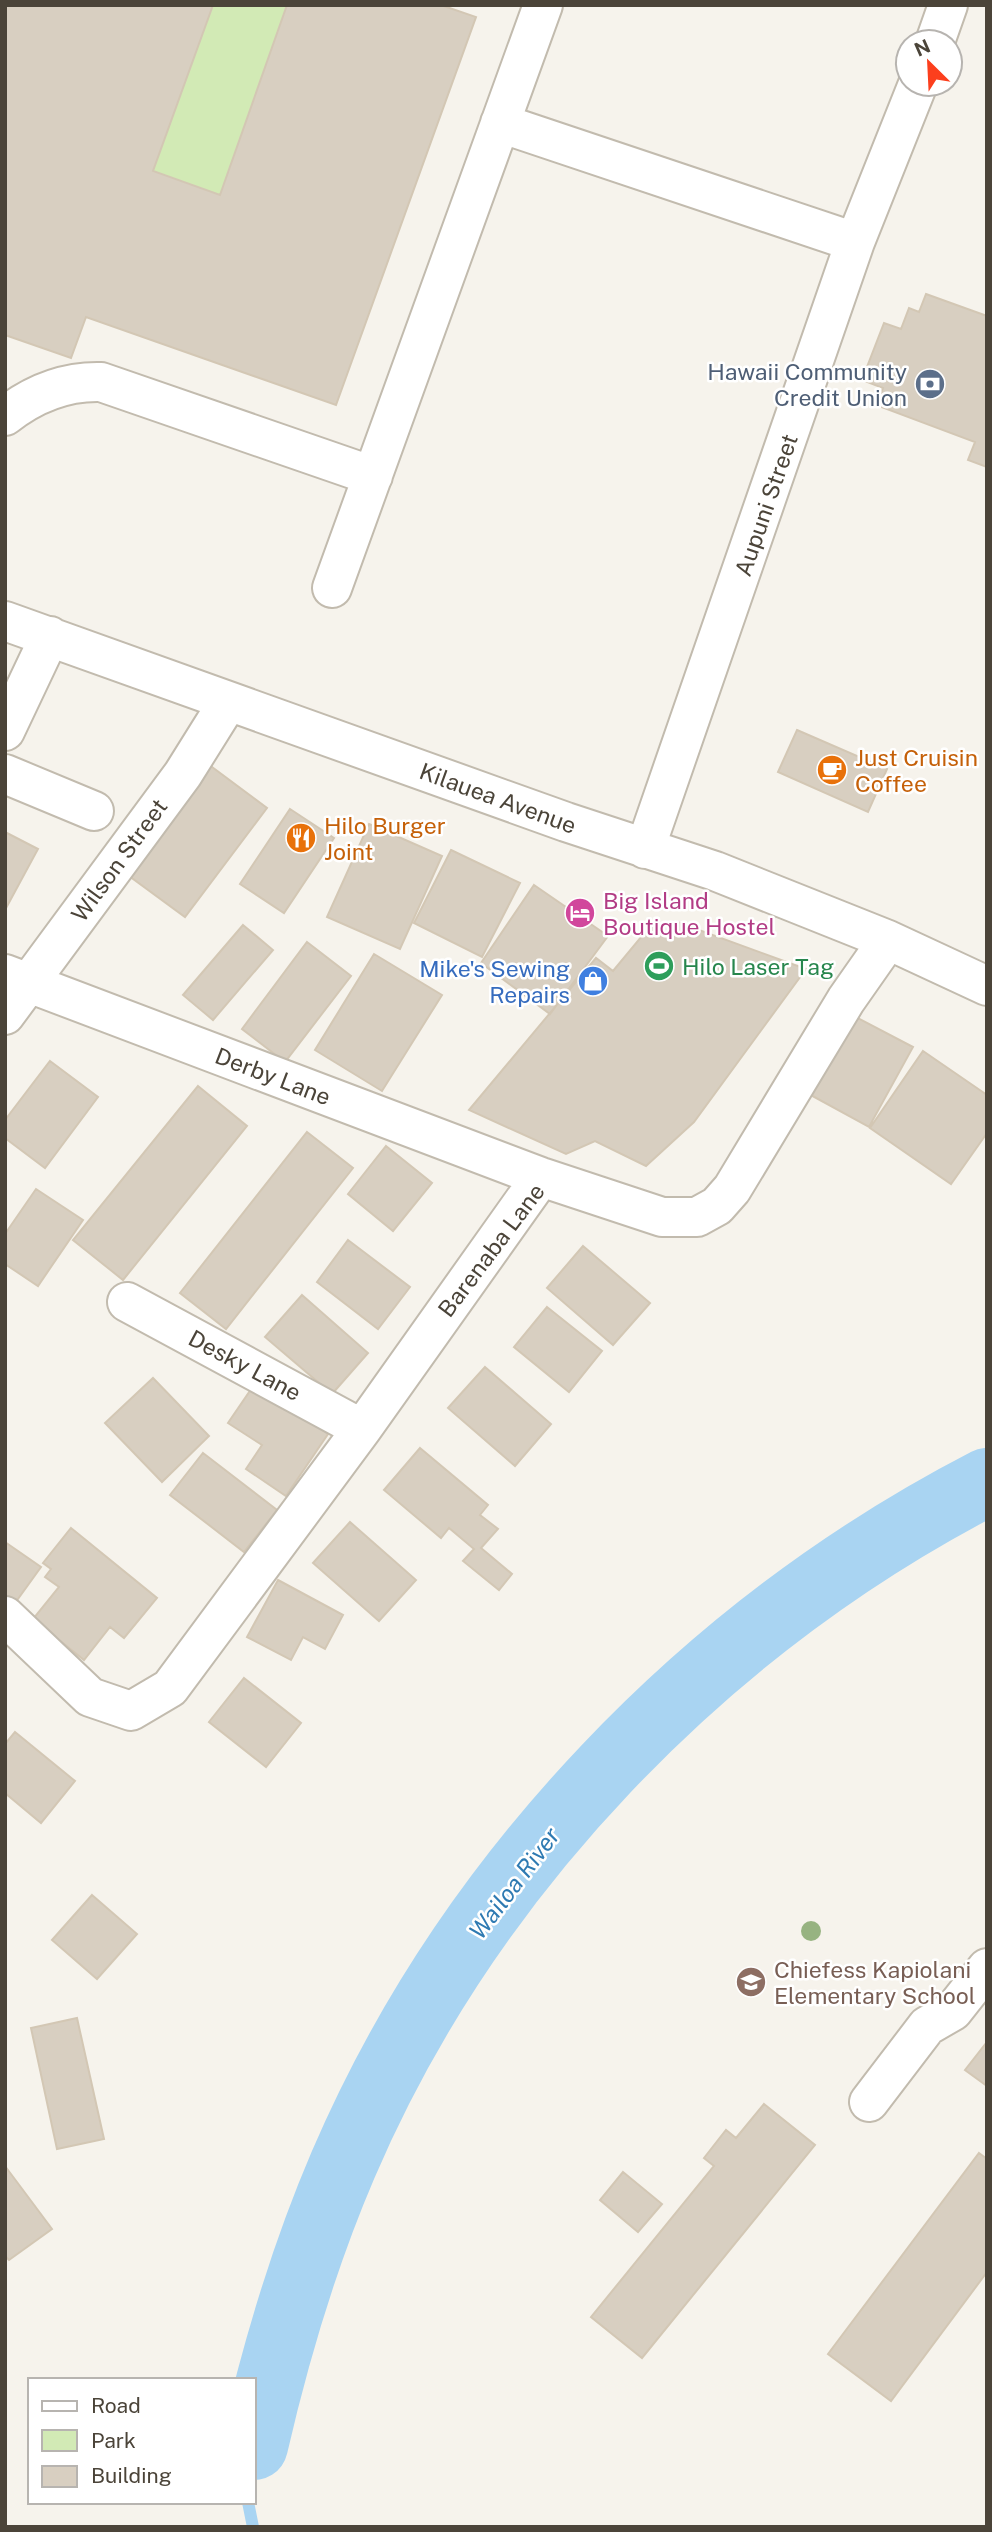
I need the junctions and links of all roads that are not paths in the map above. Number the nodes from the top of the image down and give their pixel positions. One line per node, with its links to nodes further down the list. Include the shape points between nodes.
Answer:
1 (543, 5): 5 (street)
2 (948, 5): 3 (street)
3 (940, 28)
4 (912, 98): 6 (street, Aupuni Street)
5 (500, 123): 6 (street); 8 (street)
6 (855, 242): 16 (street, Aupuni Street)
7 (5, 416): 8 (street, via 59,387 79,381 101,382)
8 (373, 476): 9 (street)
9 (332, 588)
10 (5, 621): 11 (street, Kilauea Avenue)
11 (50, 636): 12 (street, Kilauea Avenue); 13 (street)
12 (228, 702): 16 (street, Kilauea Avenue); 18 (street, Wilson Street, via 183,774)
13 (5, 731)
14 (5, 774): 15 (street)
15 (94, 811)
16 (645, 849): 17 (street, Kilauea Avenue)
17 (888, 940): 19 (street, Kilauea Avenue); 21 (street, Barenaba Lane, via 717,1206 696,1217 662,1217)
18 (17, 979): 20 (street, Wilson Street); 21 (street, Derby Lane)
19 (987, 986)
20 (5, 1015)
21 (541, 1177): 23 (street, Barenaba Lane)
22 (127, 1301): 23 (street, Desky Lane)
23 (362, 1429): 24 (street, Barenaba Lane, via 170,1688 131,1711 90,1697)
24 (5, 1616)
25 (987, 1968): 26 (street, via 953,2011 927,2026)
26 (869, 2102)

